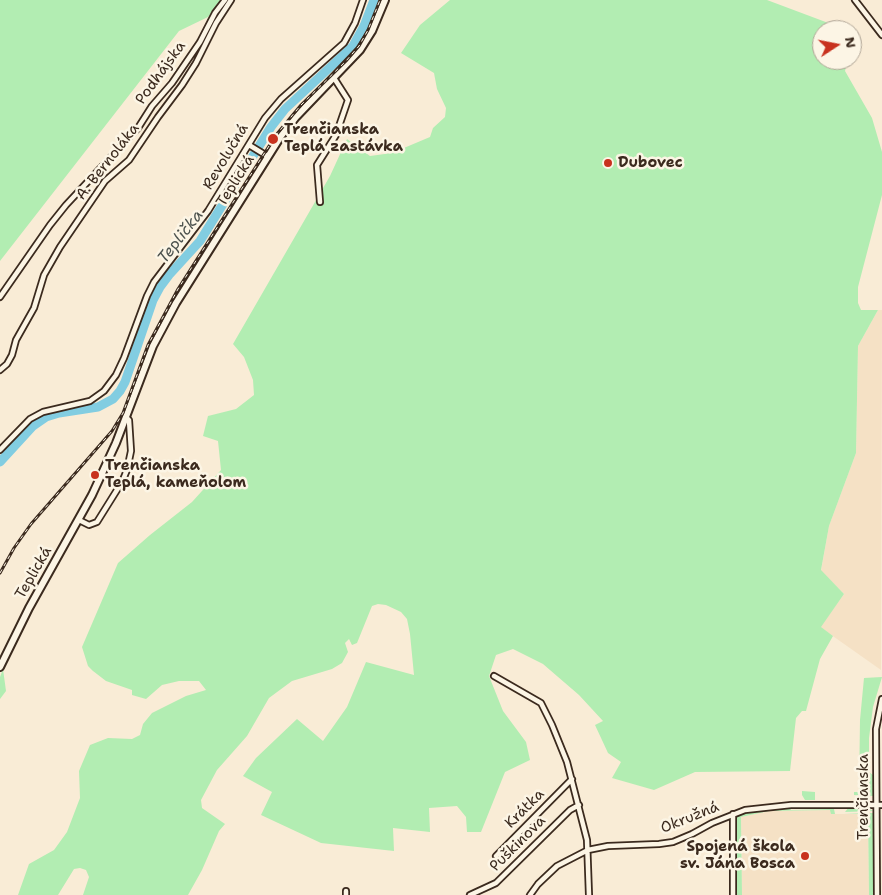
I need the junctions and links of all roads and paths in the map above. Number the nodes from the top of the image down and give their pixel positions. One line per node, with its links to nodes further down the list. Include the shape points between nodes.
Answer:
1 (225, 0): 11 (street, Podhájska, via 172,83 129,139 66,205)
2 (231, 0): 12 (street, A. Bernoláka, via 182,85 129,160 106,181 60,248 44,275 34,308 16,340 12,355)
3 (363, 0): 8 (street, Revolučná, via 344,43 281,99 254,134)
4 (385, 0): 7 (main road, Teplická, via 364,45)
5 (855, 0): 6 (street)
6 (882, 35)
7 (334, 78): 9 (main road, Teplická); 10 (street, via 348,100 336,135 317,165)
8 (251, 146): 9 (street); 14 (street, Revolučná, via 208,212 154,282 124,358 104,391 90,401 44,412 30,419)
9 (264, 154): 13 (main road, Teplická, via 163,325)
10 (320, 202)
11 (0, 297)
12 (0, 370)
13 (126, 417): 15 (main road, Teplická); 15 (street, Teplická, via 129,420 131,451 122,482 97,522 89,525)
14 (0, 450)
15 (79, 520): 16 (main road, Teplická, via 28,608)
16 (0, 668)
17 (494, 676): 19 (street, via 541,703)
18 (882, 698): 22 (street, Trenčianska, via 876,729)
19 (572, 779): 21 (street); 25 (street, Krátka)
20 (882, 804): 22 (street, Okružná)
21 (579, 805): 24 (street); 26 (street, Puškinova, via 496,882)
22 (876, 805): 23 (street, Okružná, via 772,806); 30 (street, Trenčianska)
23 (733, 814): 24 (street, Okružná, via 673,842); 29 (street)
24 (588, 850): 27 (street, Okružná, via 557,866); 28 (street)
25 (496, 856)
26 (470, 895)
27 (530, 895)
28 (589, 895)
29 (733, 895)
30 (877, 895)

